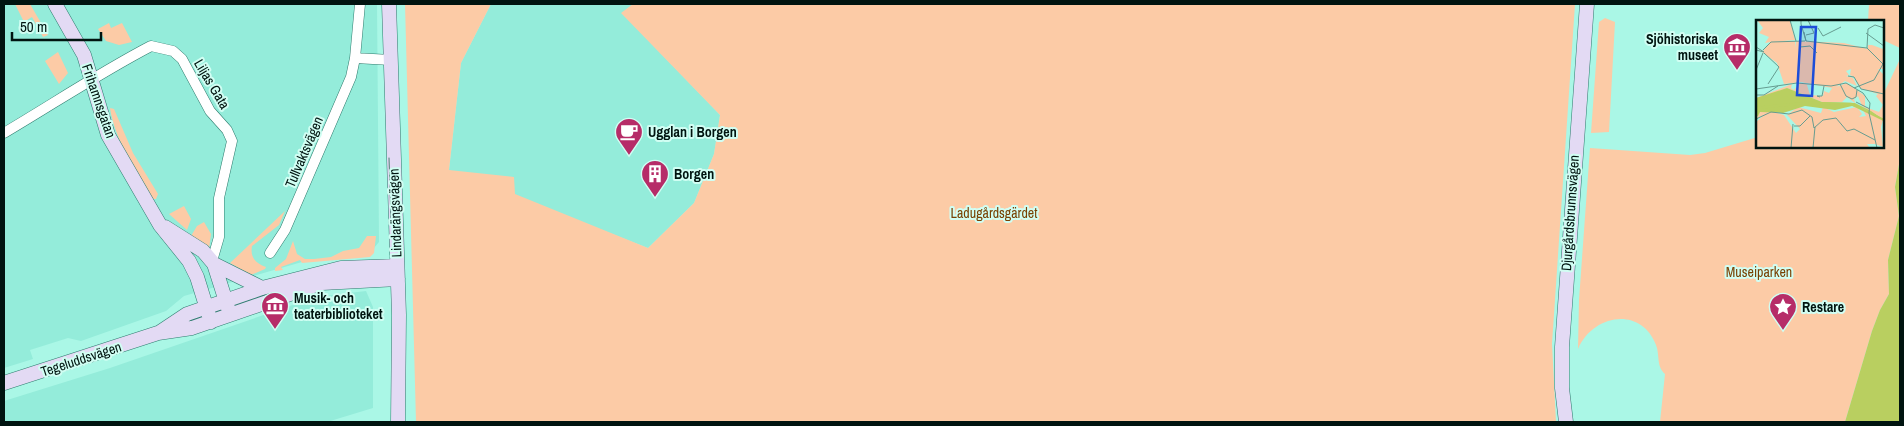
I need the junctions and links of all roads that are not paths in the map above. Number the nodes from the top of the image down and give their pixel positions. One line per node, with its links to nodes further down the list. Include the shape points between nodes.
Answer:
1 (55, 4): 7 (street, Frihamnsgatan, via 84,55)
2 (360, 4): 5 (street, Tullvaktsvägen)
3 (389, 4): 6 (street, Lindarängsvägen)
4 (1587, 4): 21 (street, Djurgårdsbrunnsvägen, via 1562,347)
5 (355, 58): 6 (street); 10 (street, Tullvaktsvägen, via 351,77 286,230)
6 (390, 60): 12 (street, Lindarängsvägen)
7 (92, 82): 8 (street, Liljas Gata); 9 (street, Frihamnsgatan, via 108,135); 11 (street, Liljas Gata, via 114,65 151,46 173,52 182,59 210,111 232,140 219,198 219,237)
8 (4, 133)
9 (160, 224): 11 (street, Frihamnsgatan, via 186,239); 15 (street, Frihamnsgatan, via 189,261)
10 (270, 252)
11 (213, 262): 13 (street, Frihamnsgatan); 14 (street)
12 (397, 272): 13 (street, Tegeluddsvägen, via 341,268); 16 (street, Tegeluddsvägen, via 322,284); 20 (street, Lindarängsvägen)
13 (262, 288): 14 (street, Tegeluddsvägen)
14 (226, 300): 15 (street, Tegeluddsvägen); 16 (street)
15 (206, 307): 17 (street, Frihamnsgatan); 18 (street, Tegeluddsvägen, via 186,314)
16 (230, 315): 17 (street, Tegeluddsvägen)
17 (210, 322): 18 (street, Tegeluddsvägen)
18 (158, 334): 19 (street, Tegeluddsvägen)
19 (4, 384)
20 (398, 422)
21 (1566, 422)

